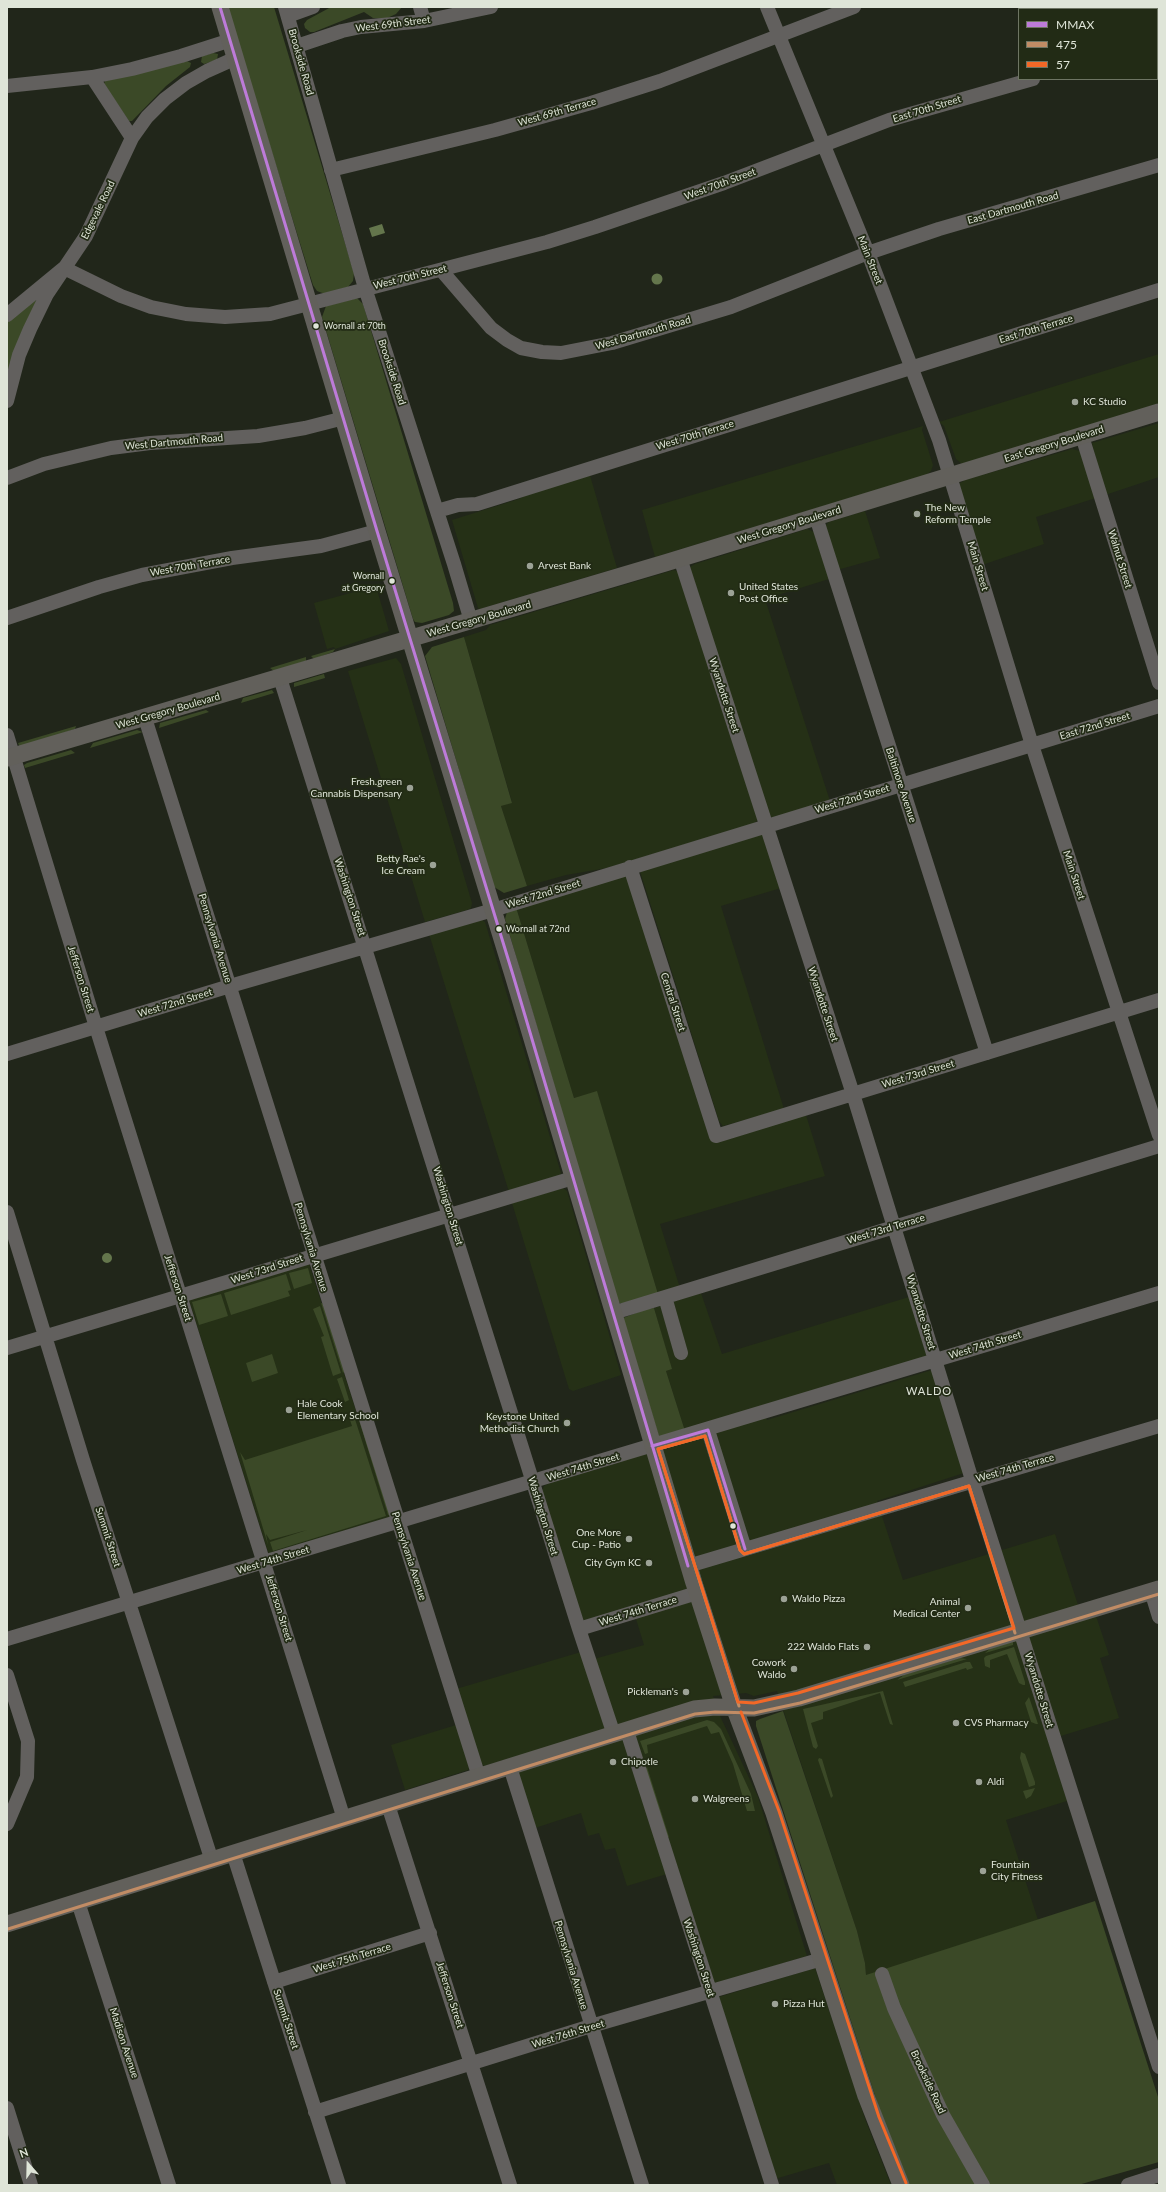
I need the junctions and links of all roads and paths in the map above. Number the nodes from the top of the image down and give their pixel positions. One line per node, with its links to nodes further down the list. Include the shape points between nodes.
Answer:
1 (220, 7): 10 (main road)
2 (313, 7): 7 (street)
3 (420, 7): 8 (street)
4 (490, 7): 8 (street, West 69th Street)
5 (767, 7): 9 (street, Main Street)
6 (854, 7): 9 (street, West 69th Terrace)
7 (286, 12): 11 (street, Brookside Road)
8 (424, 21): 11 (street, West 69th Street, via 361,27)
9 (778, 36): 19 (street, Main Street); 21 (street, West 69th Terrace, via 591,103 495,130)
10 (225, 42): 12 (street); 13 (main road)
11 (297, 46): 21 (street, Brookside Road)
12 (193, 53): 14 (street); 15 (street, via 132,69)
13 (236, 58): 14 (street, Edgevale Road); 27 (main road)
14 (201, 75): 18 (street, Edgevale Road, via 165,99 147,117)
15 (92, 76): 17 (street); 18 (street)
16 (1030, 80): 19 (street, East 70th Street, via 889,120)
17 (7, 86)
18 (132, 138): 23 (street, Edgevale Road, via 86,236)
19 (824, 145): 22 (street, Main Street); 24 (street, West 70th Street, via 595,227)
20 (1159, 165): 22 (street, East Dartmouth Road, via 939,229)
21 (331, 170): 25 (street, Brookside Road)
22 (868, 253): 24 (street, West Dartmouth Road, via 731,307 612,343 560,354 521,348 507,340 491,328); 29 (street, Main Street)
23 (64, 268): 27 (street, West 70th Street, via 121,296 151,307 186,314 256,316); 28 (street); 30 (street, Edgevale Road, via 47,294 30,329 19,355)
24 (441, 270): 25 (street, West 70th Street)
25 (365, 288): 27 (street, West 70th Street); 36 (street, Brookside Road)
26 (1159, 290): 29 (street, East 70th Terrace)
27 (310, 304): 32 (main road)
28 (7, 315)
29 (912, 367): 34 (street, Main Street); 36 (street, West 70th Terrace, via 477,504 458,505)
30 (7, 400)
31 (1159, 412): 33 (main road, East Gregory Boulevard)
32 (344, 418): 35 (street, West Dartmouth Road, via 258,436 111,448 44,464); 38 (main road)
33 (1082, 436): 34 (main road, East Gregory Boulevard); 44 (street, Walnut Street)
34 (950, 476): 37 (main road, West Gregory Boulevard); 48 (street, Main Street)
35 (7, 478)
36 (439, 516): 41 (street, Brookside Road)
37 (816, 517): 39 (main road, West Gregory Boulevard); 50 (street, Baltimore Avenue)
38 (377, 531): 40 (street, West 70th Terrace, via 321,546 232,558 142,575 99,586); 42 (main road)
39 (680, 558): 41 (main road, West Gregory Boulevard); 51 (street, Wyandotte Street)
40 (7, 618)
41 (471, 621): 42 (main road, West Gregory Boulevard)
42 (410, 639): 43 (main road, West Gregory Boulevard); 53 (main road)
43 (280, 678): 46 (main road, West Gregory Boulevard); 54 (street, Washington Street)
44 (1159, 683)
45 (1159, 706): 48 (street, East 72nd Street)
46 (145, 718): 49 (main road, West Gregory Boulevard); 55 (street, Pennsylvania Avenue)
47 (7, 735): 49 (street)
48 (1032, 745): 50 (street, West 72nd Street); 57 (street, Main Street)
49 (10, 757): 58 (street, Jefferson Street)
50 (901, 785): 51 (street, West 72nd Street); 59 (street, Baltimore Avenue)
51 (765, 825): 52 (street, West 72nd Street); 61 (street, Wyandotte Street)
52 (630, 867): 53 (street, West 72nd Street); 63 (street, Central Street)
53 (493, 910): 54 (street, West 72nd Street); 65 (main road)
54 (366, 947): 55 (street, West 72nd Street); 67 (street, Washington Street)
55 (230, 986): 58 (street, West 72nd Street); 69 (street, Pennsylvania Avenue)
56 (1159, 1000): 57 (street, West 73rd Street)
57 (1120, 1012): 59 (street, West 73rd Street); 62 (street, Main Street)
58 (96, 1027): 60 (street, West 72nd Street); 72 (street, Jefferson Street)
59 (987, 1053): 61 (street, West 73rd Street)
60 (7, 1054)
61 (852, 1094): 63 (street, West 73rd Street); 68 (street, Wyandotte Street)
62 (1159, 1135)
63 (716, 1136)
64 (1159, 1146): 68 (street, West 73rd Terrace)
65 (573, 1178): 67 (street, West 73rd Street); 73 (main road)
66 (7, 1212): 74 (street, Summit Street)
67 (450, 1215): 69 (street, West 73rd Street); 82 (street, Washington Street)
68 (894, 1227): 71 (street, West 73rd Terrace); 77 (street, Wyandotte Street)
69 (314, 1254): 72 (street, West 73rd Street); 83 (street, Pennsylvania Avenue)
70 (1159, 1293): 77 (street, West 74th Street)
71 (665, 1296): 73 (street, West 73rd Terrace); 76 (street)
72 (181, 1297): 74 (street, West 73rd Street); 85 (street, Jefferson Street)
73 (613, 1313): 80 (main road)
74 (46, 1336): 75 (street, West 73rd Street); 89 (street, Summit Street, via 83,1460)
75 (7, 1348)
76 (681, 1353)
77 (935, 1360): 79 (street, West 74th Street); 81 (street, Wyandotte Street)
78 (1159, 1426): 81 (street, West 74th Terrace)
79 (708, 1430): 80 (street, West 74th Street); 84 (street)
80 (652, 1446): 82 (street, West 74th Street); 86 (main road)
81 (972, 1480): 84 (street, West 74th Terrace); 92 (street, Wyandotte Street)
82 (532, 1482): 83 (street, West 74th Street); 91 (street, Washington Street)
83 (398, 1522): 85 (street, West 74th Street); 98 (street, Pennsylvania Avenue)
84 (745, 1548): 86 (street, West 74th Terrace)
85 (265, 1562): 89 (street, West 74th Street); 100 (street, Jefferson Street)
86 (688, 1566): 88 (main road)
87 (1155, 1590): 90 (street); 92 (main road)
88 (697, 1593): 91 (street, West 74th Terrace); 95 (main road)
89 (130, 1602): 93 (street, West 74th Street); 103 (street, Summit Street)
90 (1159, 1617)
91 (579, 1629): 96 (street, Washington Street)
92 (1020, 1631): 95 (main road, via 799,1698 754,1708); 113 (street, Wyandotte Street)
93 (7, 1639)
94 (7, 1675): 101 (street, via 28,1741 27,1777)
95 (734, 1707): 96 (main road, via 694,1709); 107 (main road, via 774,1813)
96 (620, 1733): 97 (main road); 110 (street, Washington Street)
97 (510, 1767): 98 (main road); 111 (street, Pennsylvania Avenue)
98 (479, 1777): 99 (main road)
99 (388, 1805): 100 (main road); 106 (street, Jefferson Street)
100 (344, 1819): 102 (main road)
101 (7, 1824)
102 (234, 1853): 103 (main road); 109 (street, Summit Street)
103 (212, 1861): 104 (main road)
104 (78, 1902): 105 (main road); 118 (street, Madison Avenue)
105 (7, 1924)
106 (430, 1933): 109 (street, West 75th Terrace); 112 (street, Jefferson Street)
107 (822, 1959): 110 (street, West 76th Street); 123 (main road, via 874,2120)
108 (882, 1974): 124 (street, Brookside Road, via 894,2008 943,2115)
109 (274, 1982): 115 (street, Summit Street)
110 (710, 1992): 111 (street, West 76th Street); 122 (street, Washington Street)
111 (591, 2026): 112 (street, West 76th Street); 121 (street, Pennsylvania Avenue)
112 (472, 2063): 115 (street, West 76th Street); 120 (street, Jefferson Street)
113 (1159, 2067)
114 (7, 2108): 117 (street)
115 (316, 2112): 119 (street, Summit Street)
116 (1159, 2175): 125 (street)
117 (31, 2185)
118 (169, 2185)
119 (339, 2185)
120 (510, 2185)
121 (642, 2185)
122 (772, 2185)
123 (901, 2185)
124 (983, 2185)
125 (1128, 2185)

